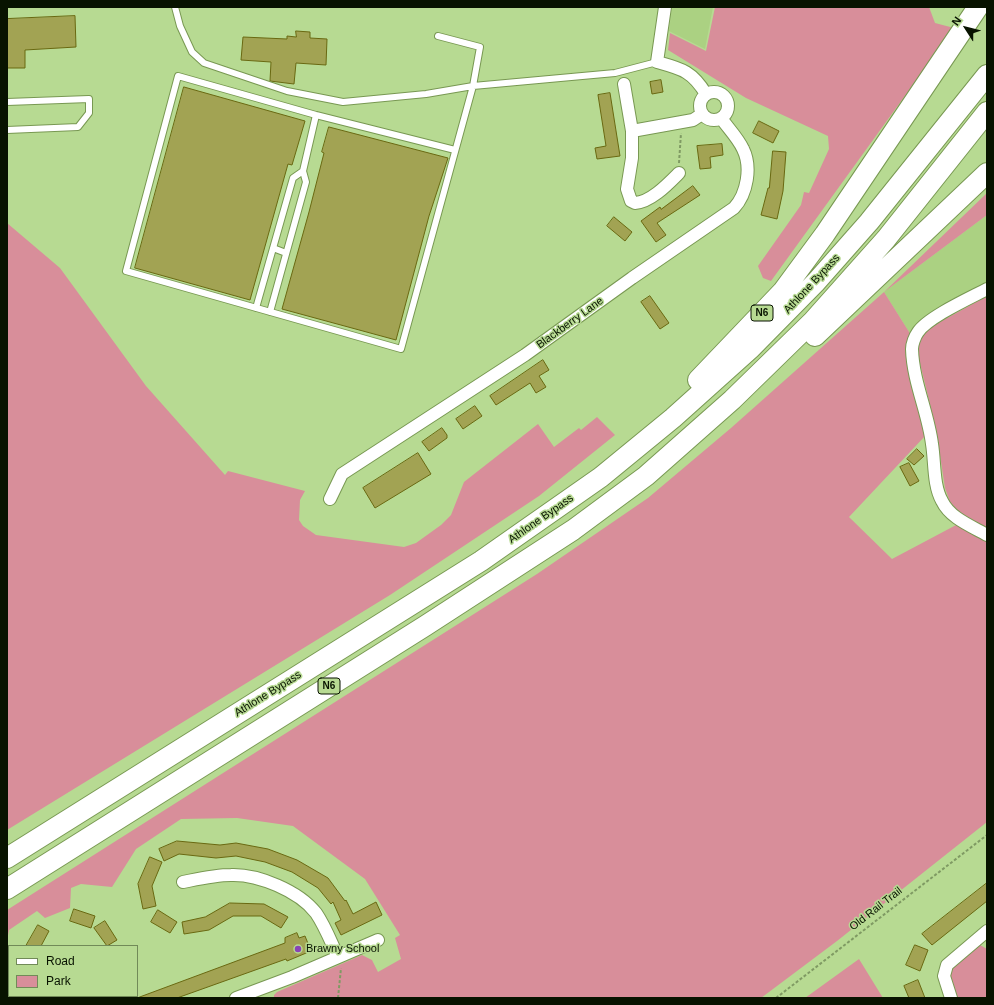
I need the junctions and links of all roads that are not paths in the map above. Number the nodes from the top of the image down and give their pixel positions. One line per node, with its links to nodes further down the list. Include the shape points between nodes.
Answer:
1 (175, 7): 8 (lane, via 180,26 192,52 204,64 287,91 343,102 426,94)
2 (666, 7): 5 (street)
3 (978, 7): 29 (highway, N6, via 825,234 783,291 697,381 627,444)
4 (438, 36): 8 (lane, via 480,47)
5 (657, 62): 8 (lane, via 615,73); 9 (street, via 682,69 692,75)
6 (987, 75): 29 (highway, Athlone Bypass / N6, via 869,222 816,282 751,348 673,418 601,477)
7 (624, 84): 16 (street)
8 (473, 86): 17 (lane)
9 (706, 94): 13 (street, via 701,101); 14 (street, via 715,92 726,98 727,111)
10 (7, 102): 15 (lane, via 89,99 89,113 78,127)
11 (987, 112): 26 (highway, N6, via 886,239 813,320 732,400)
12 (316, 114): 17 (lane); 18 (lane); 24 (lane, via 178,76 126,271)
13 (702, 114): 14 (street, via 709,119); 16 (street, via 693,120)
14 (721, 118): 27 (street, Blackberry Lane, via 745,154 746,184 741,199 734,208 513,364 342,474)
15 (7, 130)
16 (632, 131): 20 (street, via 632,158 627,189 631,201 635,203 645,200 670,183)
17 (455, 150): 25 (lane, via 402,349)
18 (303, 170): 21 (lane, via 293,178); 22 (lane, via 306,182)
19 (987, 172): 26 (highway, N6, via 762,386 690,446)
20 (679, 173)
21 (273, 248): 22 (lane); 24 (lane)
22 (286, 253): 25 (lane)
23 (987, 289): 28 (street, via 933,319 917,333 912,347 941,500 954,516)
24 (256, 308): 25 (lane)
25 (270, 312)
26 (646, 476): 32 (highway, N6, via 566,534 419,630)
27 (330, 499)
28 (987, 535)
29 (481, 561): 30 (highway, Athlone Bypass / N6)
30 (7, 858)
31 (183, 882): 35 (street, via 231,875 254,878 280,886 313,910)
32 (7, 889)
33 (986, 934): 38 (street, via 952,959 945,968 945,981)
34 (378, 940): 35 (street)
35 (338, 957): 36 (street)
36 (263, 993): 37 (street)
37 (236, 998)
38 (951, 998)

